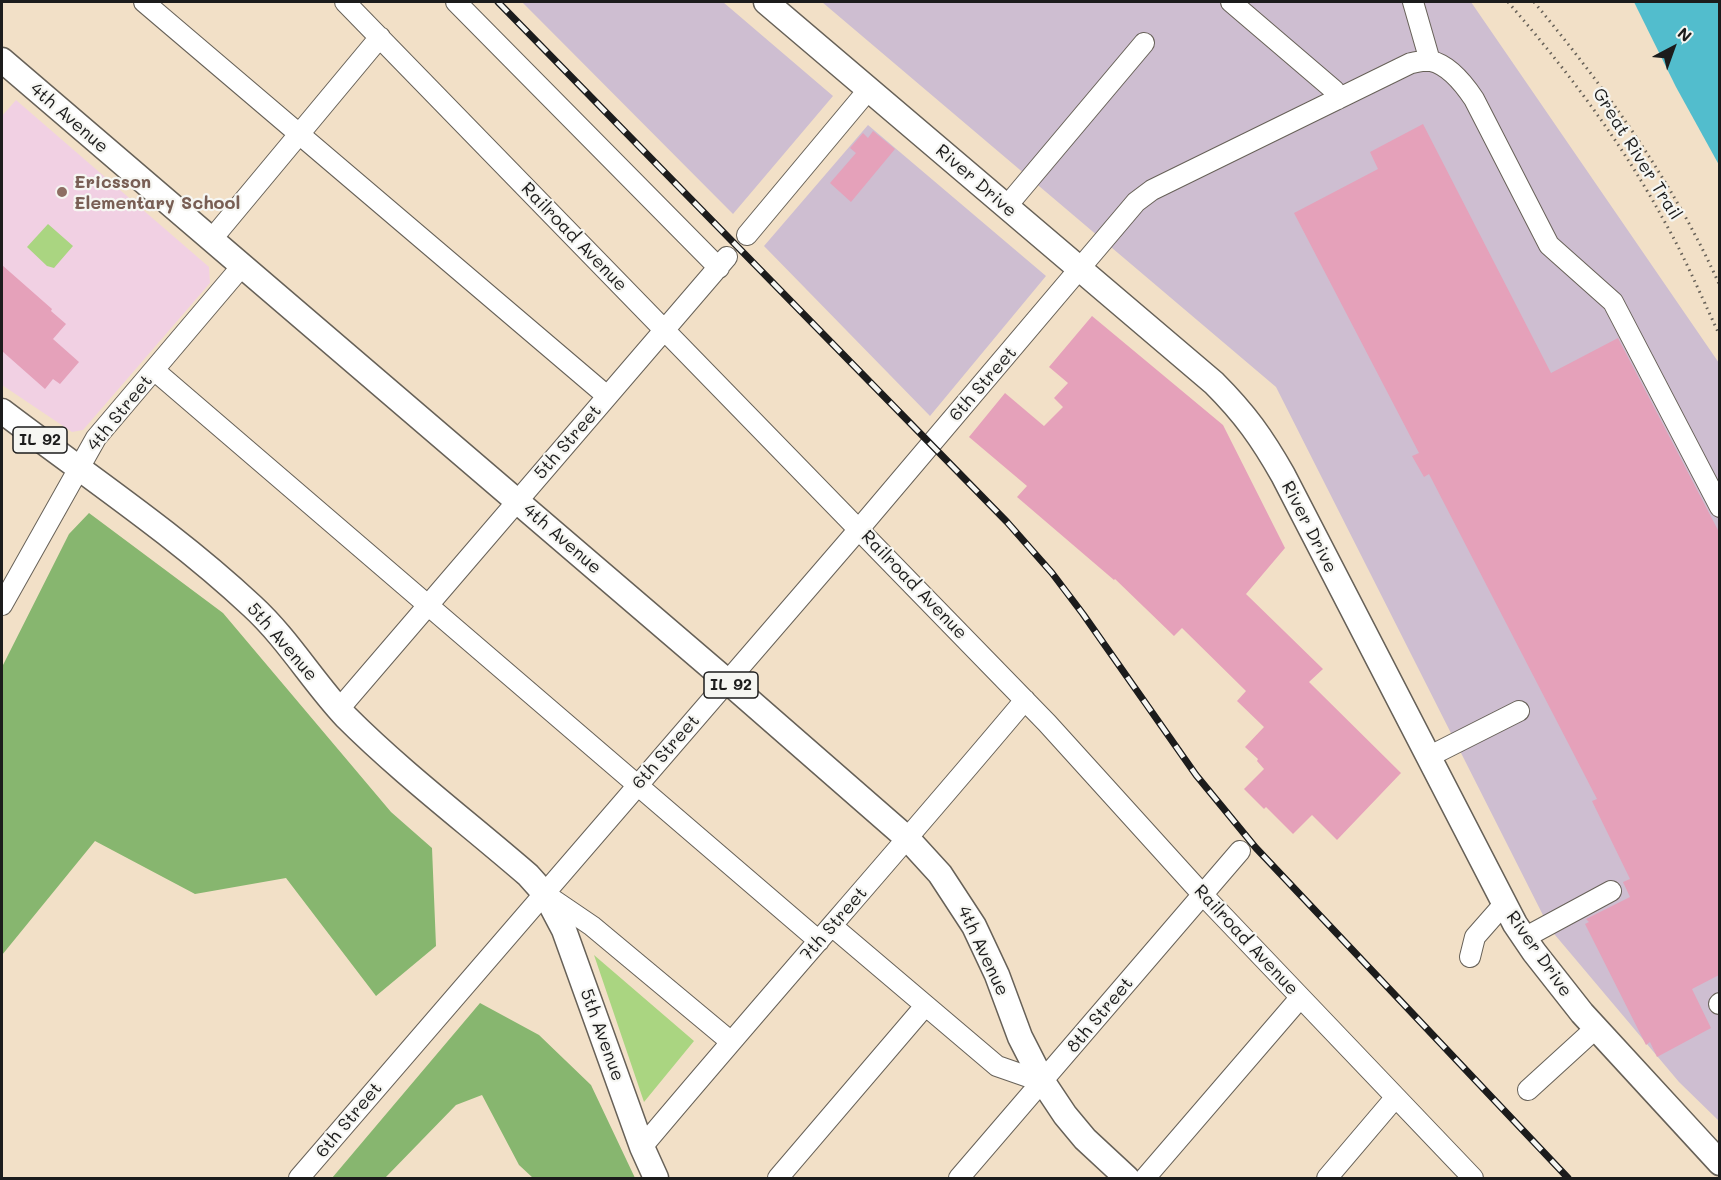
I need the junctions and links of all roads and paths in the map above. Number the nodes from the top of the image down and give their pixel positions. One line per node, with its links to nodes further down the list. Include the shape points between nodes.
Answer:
1 (144, 2): 15 (street)
2 (345, 2): 9 (street, Railroad Avenue)
3 (456, 2): 22 (street, 5th Street, via 722,262)
4 (766, 2): 13 (main road, River Drive)
5 (1231, 2): 14 (street, via 1334,90)
6 (1413, 2): 12 (street)
7 (1509, 2): 23 (path, Great River Trail, via 1578,88 1662,216)
8 (1534, 2): 21 (path, Great River Trail, via 1640,140 1684,215)
9 (380, 38): 15 (street); 22 (street, Railroad Avenue)
10 (1144, 44): 16 (street)
11 (2, 60): 18 (main road, 4th Avenue / IL 92)
12 (1430, 61): 14 (street, 6th Street, via 1411,63); 29 (street, via 1465,85 1549,245 1613,302)
13 (869, 89): 16 (main road, River Drive); 17 (street)
14 (1338, 99): 20 (street, 6th Street, via 1152,190 1136,202)
15 (300, 133): 18 (street); 25 (street)
16 (1006, 207): 20 (main road, River Drive)
17 (747, 235)
18 (211, 240): 19 (main road, 4th Avenue / IL 92)
19 (242, 266): 24 (street, 4th Street); 28 (main road, 4th Avenue / IL 92)
20 (1080, 270): 30 (street, 6th Street); 37 (main road, River Drive, via 1241,409 1264,442)
21 (1719, 286)
22 (664, 330): 25 (street, 5th Street); 30 (street, Railroad Avenue)
23 (1719, 336)
24 (154, 370): 27 (street, 4th Street, via 96,438); 32 (street)
25 (607, 396): 28 (street, 5th Street)
26 (2, 411): 27 (main road, 5th Avenue / IL 92)
27 (78, 469): 31 (street, 4th Street); 35 (main road, 5th Avenue / IL 92, via 190,553 254,608)
28 (517, 501): 32 (street, 5th Street); 33 (main road, 4th Avenue / IL 92)
29 (1719, 507)
30 (859, 529): 33 (street, 6th Street); 34 (street, Railroad Avenue)
31 (2, 605)
32 (428, 605): 35 (street, 5th Street); 38 (street)
33 (727, 681): 38 (street, 6th Street); 39 (main road, 4th Avenue / IL 92)
34 (1025, 700): 39 (street, 7th Street); 43 (street, Railroad Avenue)
35 (339, 709): 42 (main road, 5th Avenue / IL 92)
36 (1519, 711): 37 (street)
37 (1428, 758): 44 (main road, River Drive)
38 (637, 785): 42 (street, 6th Street); 45 (street)
39 (908, 839): 45 (street, 7th Street); 52 (main road, 4th Avenue / IL 92, via 940,874 974,926)
40 (1240, 851): 43 (street, 8th Street)
41 (1611, 891): 46 (street)
42 (545, 894): 51 (street, 5th Avenue, via 592,926); 55 (main road, 5th Avenue / IL 92, via 564,930); 57 (street, 6th Street)
43 (1202, 894): 48 (street, Railroad Avenue); 52 (street, 8th Street)
44 (1504, 904): 46 (main road, River Drive); 47 (street, via 1475,937)
45 (825, 933): 49 (street); 51 (street, 7th Street)
46 (1524, 938): 50 (main road, River Drive)
47 (1470, 957)
48 (1300, 998): 54 (street, Railroad Avenue); 62 (street)
49 (925, 1006): 52 (street, via 997,1066); 59 (street)
50 (1596, 1028): 53 (street); 56 (main road, River Drive)
51 (730, 1041): 55 (street, 7th Street)
52 (1042, 1082): 60 (street, 8th Street); 61 (main road, 4th Avenue / IL 92, via 1085,1139)
53 (1528, 1090)
54 (1395, 1098): 63 (street); 64 (street, Railroad Avenue)
55 (642, 1147): 58 (main road, 5th Avenue / IL 92)
56 (1719, 1163)
57 (299, 1179)
58 (656, 1179)
59 (778, 1179)
60 (959, 1179)
61 (1127, 1179)
62 (1145, 1179)
63 (1327, 1179)
64 (1473, 1179)

